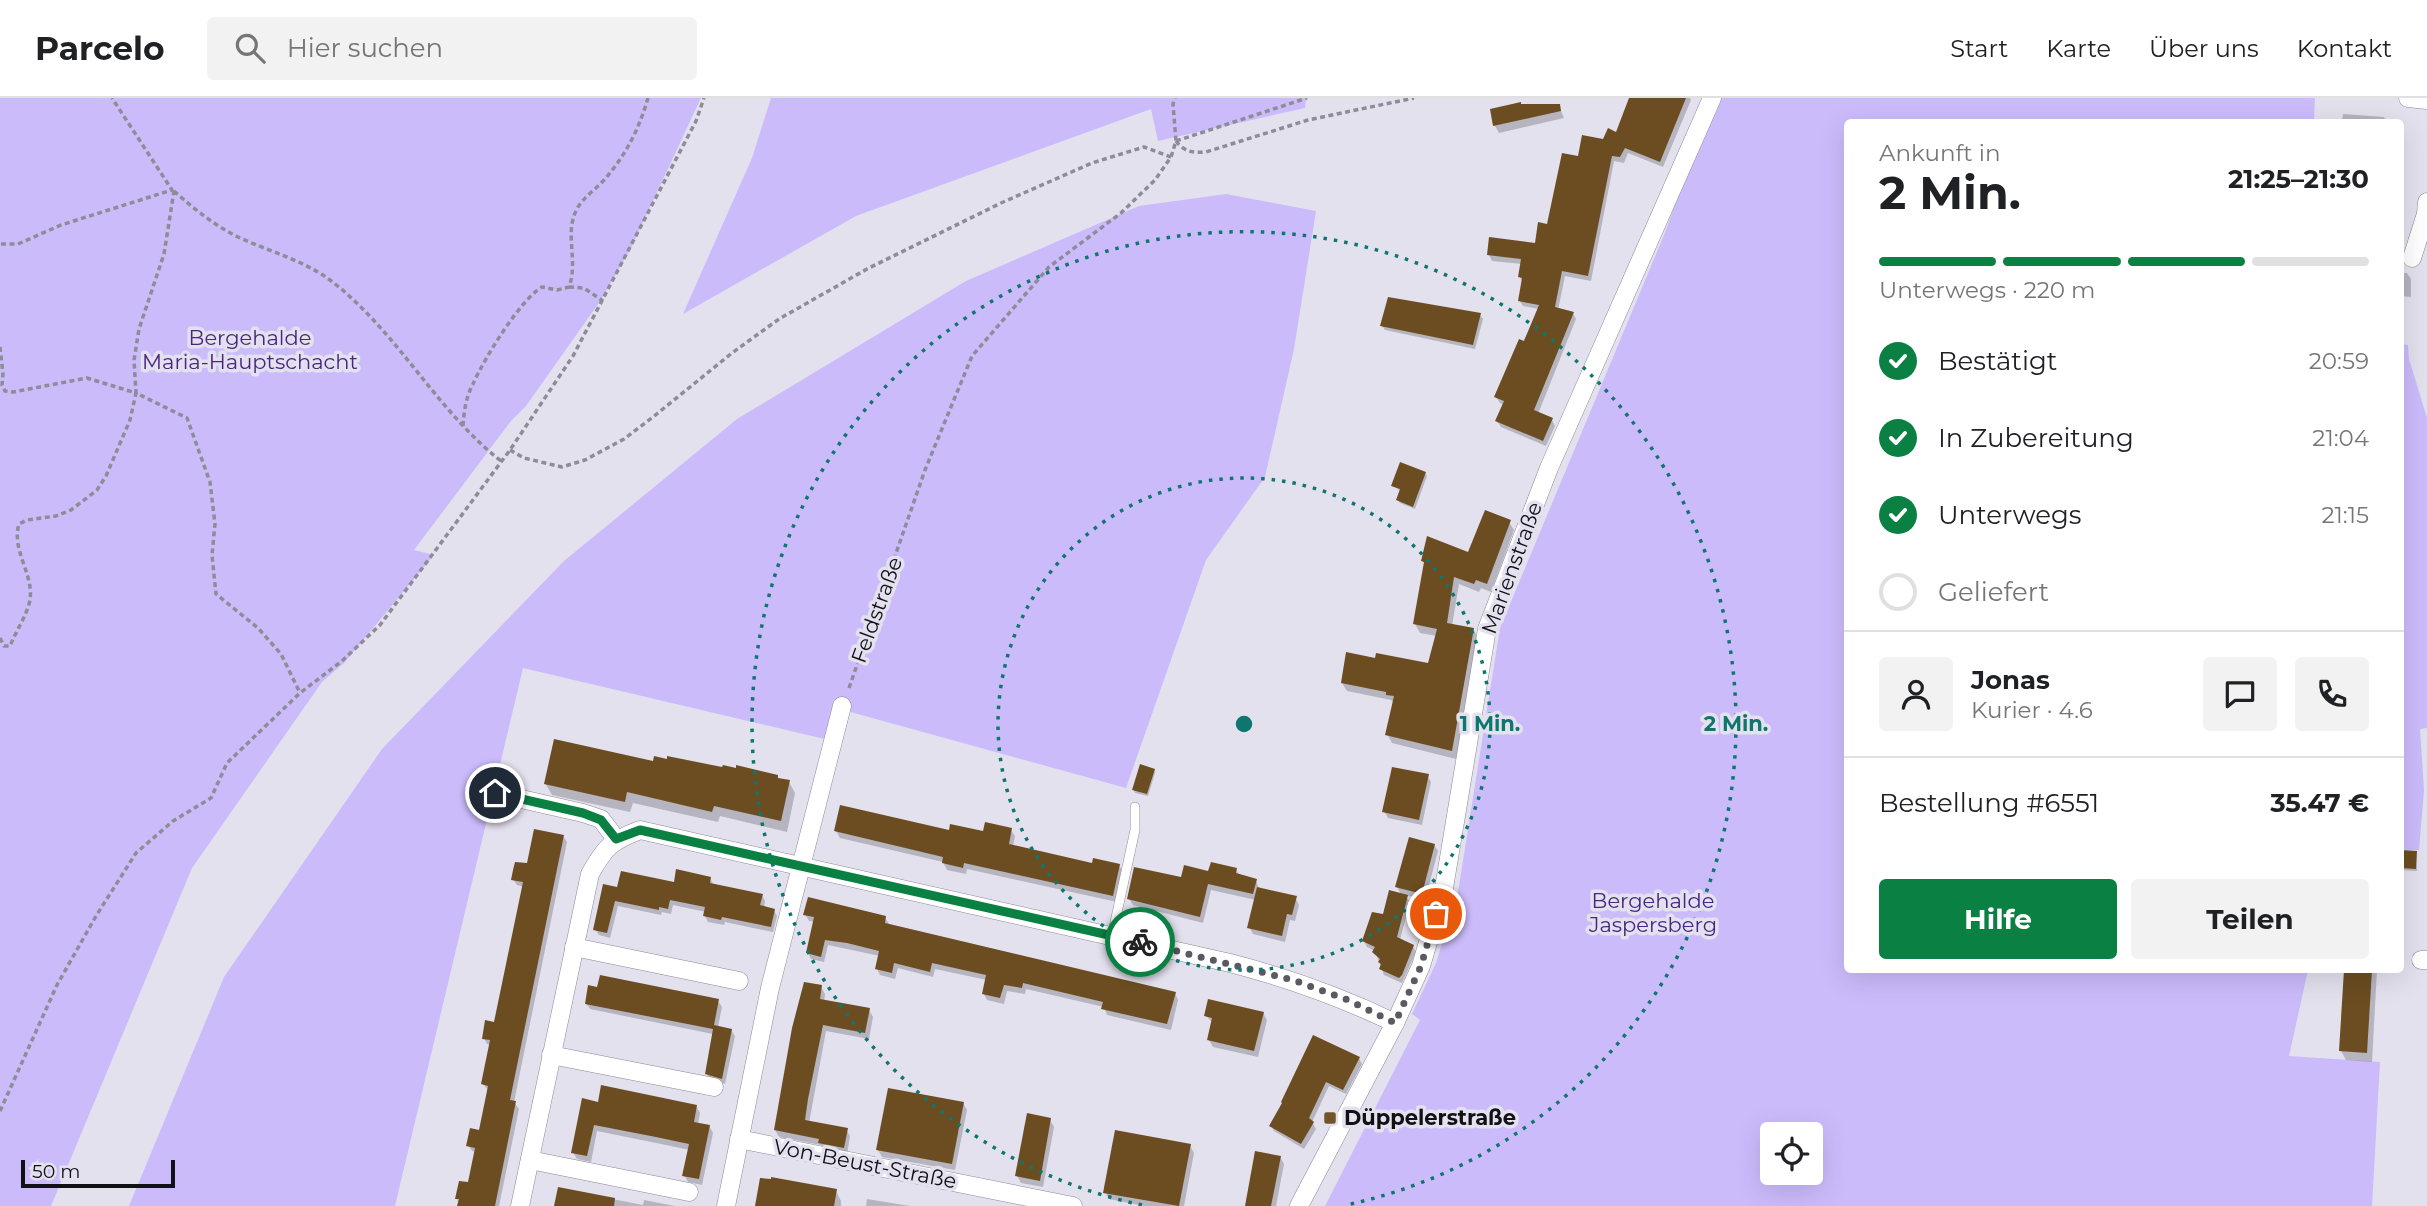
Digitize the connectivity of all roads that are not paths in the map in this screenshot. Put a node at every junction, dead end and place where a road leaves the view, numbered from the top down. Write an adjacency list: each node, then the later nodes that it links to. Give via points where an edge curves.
1 (1712, 98): 14 (street, Marienstraße, via 1549,468 1487,629 1444,888 1421,966)
2 (2408, 98): 3 (street)
3 (2427, 100)
4 (2427, 202): 5 (street)
5 (2412, 258)
6 (842, 706): 10 (street)
7 (495, 793): 9 (street, via 583,813 601,820)
8 (1135, 807): 11 (lane, via 1135,830)
9 (616, 839): 10 (street, via 640,830); 12 (street, via 590,874)
10 (800, 866): 11 (street); 17 (street)
11 (1112, 936): 14 (street, via 1293,980)
12 (574, 947): 13 (street); 15 (street)
13 (739, 981)
14 (1395, 1023): 23 (street, Marienstraße)
15 (551, 1055): 16 (street); 18 (street)
16 (713, 1087)
17 (739, 1139): 21 (street); 22 (street, Von-Beust-Straße)
18 (530, 1160): 19 (street); 20 (street)
19 (689, 1192)
20 (520, 1206)
21 (726, 1206)
22 (1073, 1206)
23 (1299, 1206)

